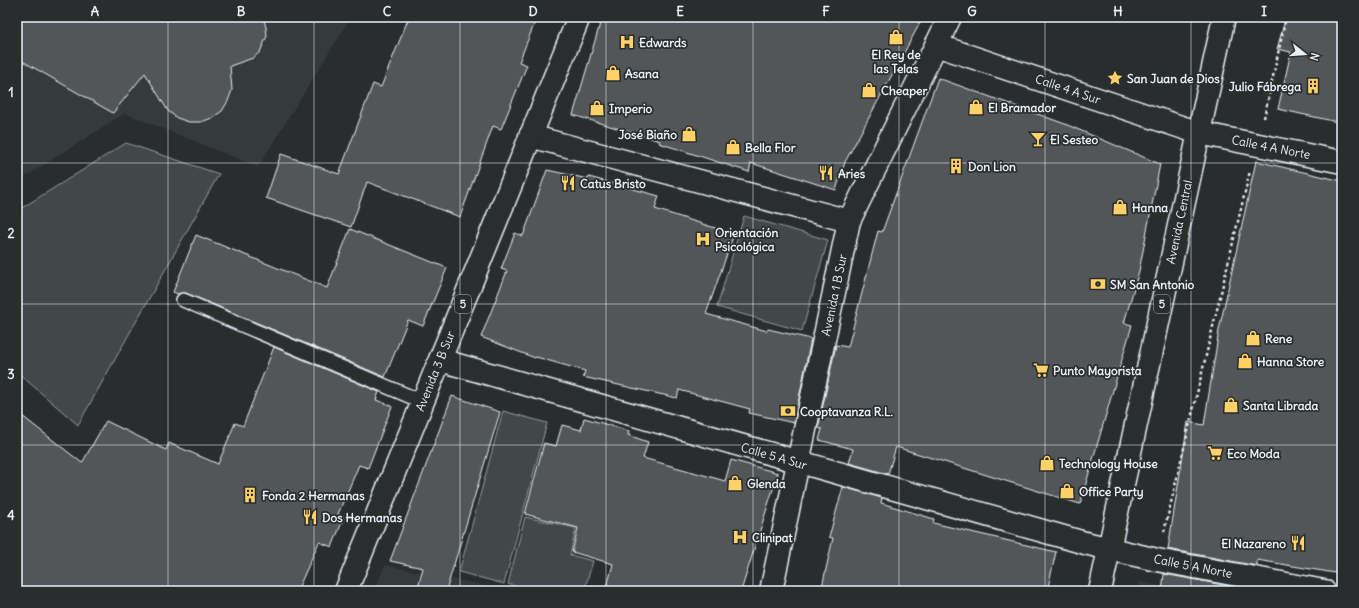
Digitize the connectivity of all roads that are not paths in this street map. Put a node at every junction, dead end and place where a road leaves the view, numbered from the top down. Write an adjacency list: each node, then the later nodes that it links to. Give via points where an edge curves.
1 (579, 17): 6 (street, Avenida 3 B Sur / 5)
2 (950, 17): 4 (street, Avenida 1 B Sur)
3 (1224, 17): 5 (street, Avenida Central / 5)
4 (936, 45): 5 (street, Calle 4 A Sur); 8 (street, Avenida 1 B Sur)
5 (1199, 133): 7 (street, Calle 4 A Norte); 13 (street, Avenida Central / 5)
6 (530, 136): 8 (street); 10 (street, Avenida 3 B Sur / 5)
7 (1342, 162)
8 (849, 221): 12 (street, Avenida 1 B Sur)
9 (183, 300): 11 (lane)
10 (440, 360): 11 (street, Avenida 3 B Sur / 5); 12 (street, Calle 5 A Sur)
11 (422, 402): 14 (street, Avenida 3 B Sur / 5)
12 (798, 462): 13 (street, Calle 5 A Sur); 15 (street, Avenida 1 B Sur)
13 (1110, 549): 16 (street, Avenida Central / 5); 17 (street, Calle 5 A Norte)
14 (346, 591)
15 (771, 591)
16 (1100, 591)
17 (1324, 591)

